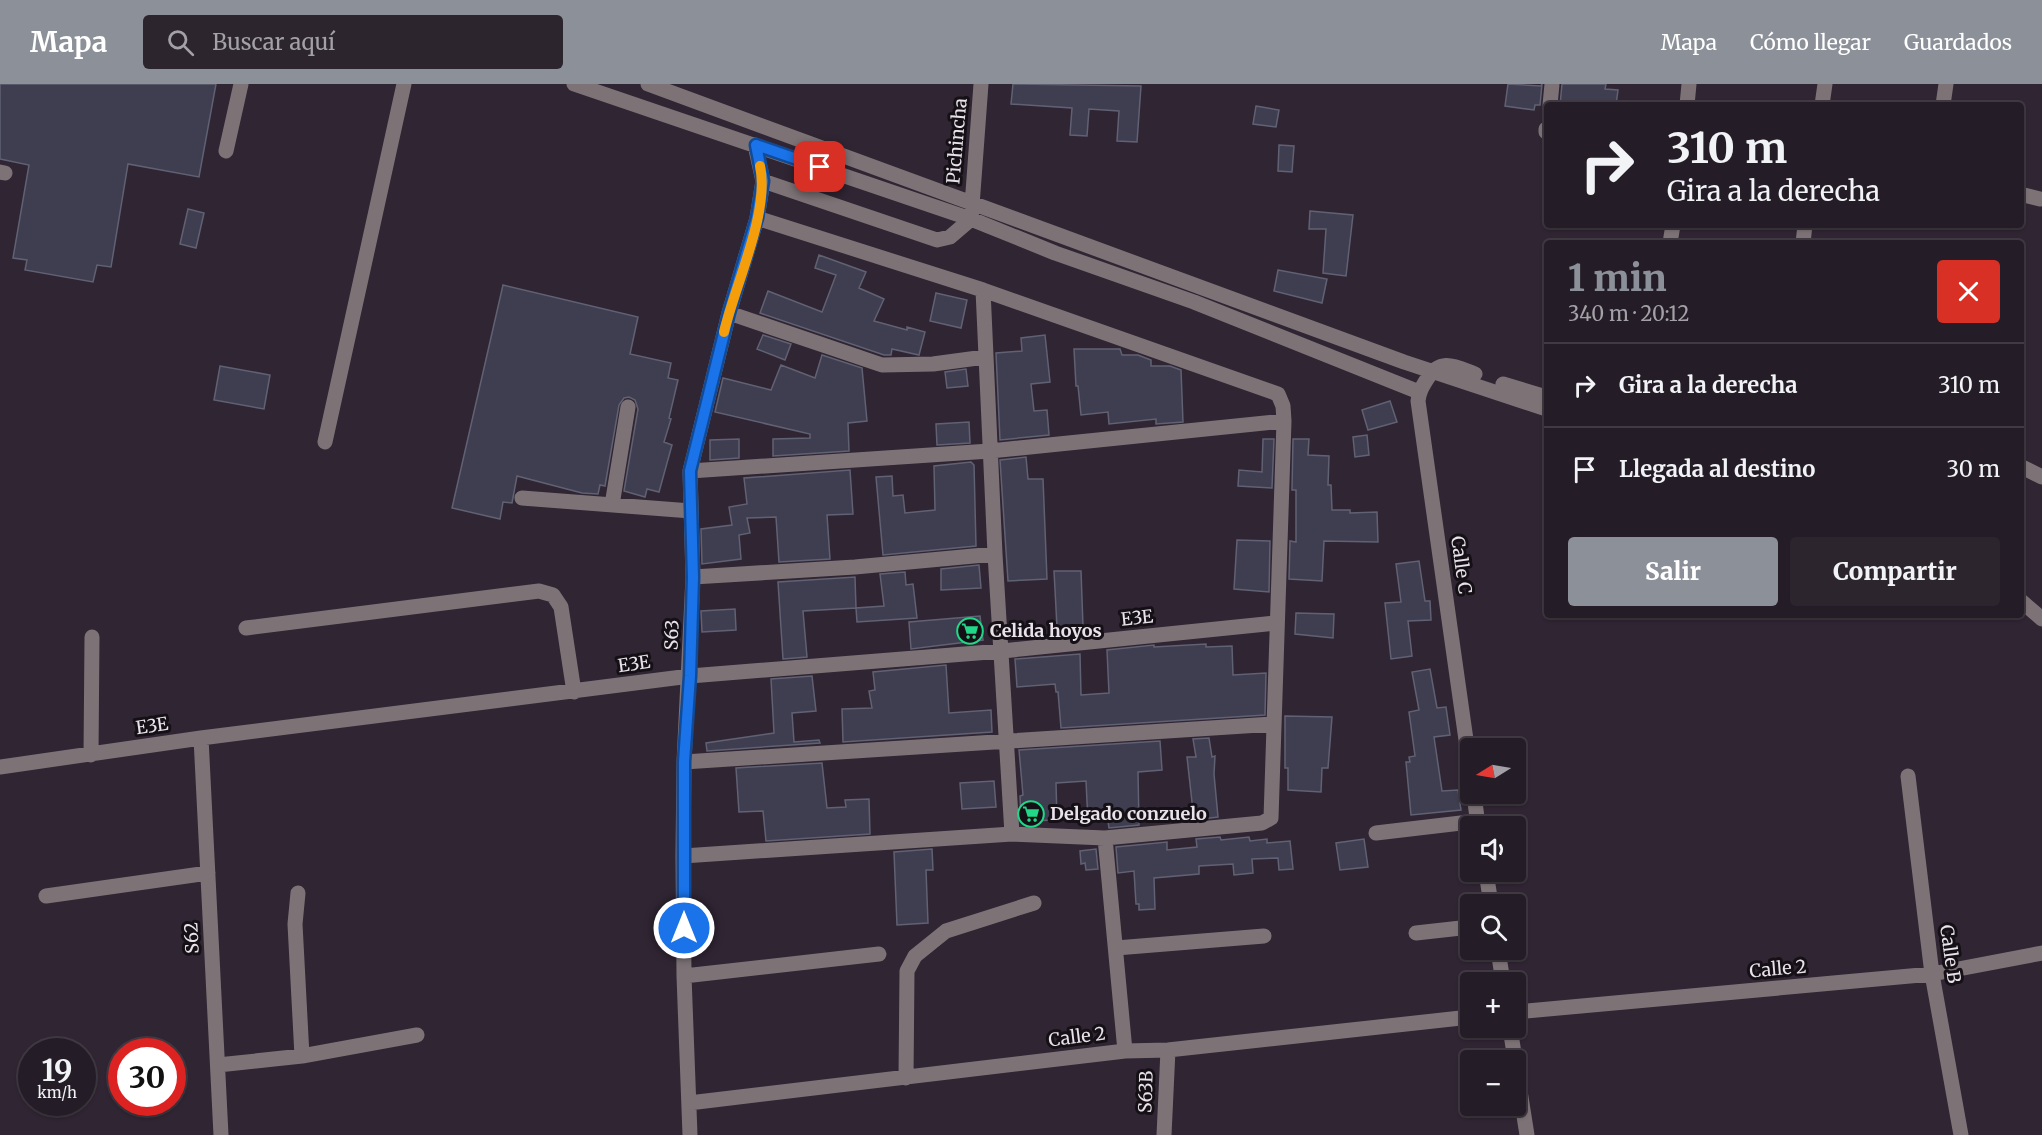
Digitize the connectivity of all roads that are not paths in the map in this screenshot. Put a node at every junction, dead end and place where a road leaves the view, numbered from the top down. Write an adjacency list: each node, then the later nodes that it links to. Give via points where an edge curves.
1 (240, 84): 15 (street)
2 (404, 84): 31 (street)
3 (574, 84): 14 (street)
4 (648, 84): 19 (street)
5 (981, 84): 19 (street, Pichincha)
6 (1552, 84): 10 (street)
7 (1689, 84): 11 (street)
8 (1825, 84): 12 (street)
9 (1946, 84): 13 (street)
10 (1550, 102)
11 (1687, 102)
12 (1822, 102)
13 (1943, 102)
14 (756, 145): 16 (street, S63); 21 (street)
15 (226, 151)
16 (763, 181): 20 (street, S63); 21 (street, via 937,240 950,237)
17 (2024, 195): 18 (street)
18 (2040, 200)
19 (971, 202): 21 (street, Pichincha); 25 (street)
20 (757, 218): 22 (street); 23 (street, S63)
21 (971, 219): 26 (street)
22 (983, 290): 24 (street); 30 (street, via 1278,393)
23 (729, 313): 24 (street, via 882,365); 34 (street, S63)
24 (985, 357): 32 (street)
25 (1432, 370): 26 (street); 27 (street, via 1449,365); 29 (street)
26 (1419, 392): 51 (street, Calle C)
27 (1544, 396)
28 (628, 407): 37 (street)
29 (1544, 408)
30 (1284, 421): 32 (street); 43 (street)
31 (325, 442)
32 (990, 451): 34 (street); 39 (street)
33 (2024, 468): 35 (street)
34 (690, 471): 38 (street, S63)
35 (2042, 477)
36 (522, 498): 37 (street)
37 (612, 505): 38 (street)
38 (691, 511): 40 (street, S63)
39 (995, 554): 40 (street); 46 (street)
40 (693, 577): 47 (street, S63)
41 (2024, 603): 42 (street)
42 (2042, 619)
43 (1276, 623): 46 (street, E3E); 49 (street)
44 (246, 628): 48 (street, via 539,591 553,595 561,607)
45 (92, 637): 53 (street)
46 (1002, 651): 47 (street, E3E); 52 (street)
47 (690, 676): 48 (street, E3E); 54 (street, S63)
48 (574, 692): 50 (street, E3E)
49 (1274, 724): 52 (street); 60 (street, via 1271,818 1267,821)
50 (201, 738): 53 (street, E3E); 62 (street, S62)
51 (1466, 738)
52 (1007, 740): 54 (street); 59 (street)
53 (91, 755): 55 (street, E3E)
54 (684, 762): 61 (street, S63)
55 (0, 767)
56 (1908, 776): 72 (street, Calle B)
57 (1460, 825): 58 (street)
58 (1376, 832)
59 (1012, 834): 60 (street); 61 (street)
60 (1105, 838): 69 (street)
61 (683, 856): 73 (street, S63)
62 (208, 873): 64 (street); 81 (street, S62)
63 (298, 893): 80 (street, via 295,924)
64 (46, 896)
65 (1034, 903): 82 (street, via 946,931 915,956 907,971)
66 (1460, 928): 67 (street)
67 (1416, 933)
68 (1264, 936): 69 (street)
69 (1116, 948): 79 (street)
70 (2042, 953): 72 (street, Calle 2)
71 (879, 954): 73 (street)
72 (1932, 974): 74 (street, Calle 2); 88 (street, Calle B)
73 (684, 976): 83 (street, S63)
74 (1526, 1011)
75 (1460, 1018): 78 (street, Calle 2)
76 (417, 1035): 80 (street)
77 (1512, 1038): 87 (street)
78 (1168, 1050): 79 (street, Calle 2); 86 (street, S63B)
79 (1125, 1051): 82 (street, Calle 2)
80 (302, 1056): 81 (street)
81 (218, 1065): 84 (street, S62)
82 (906, 1078): 83 (street, Calle 2)
83 (689, 1103): 85 (street, S63)
84 (221, 1135)
85 (690, 1135)
86 (1164, 1135)
87 (1527, 1135)
88 (1960, 1135)

